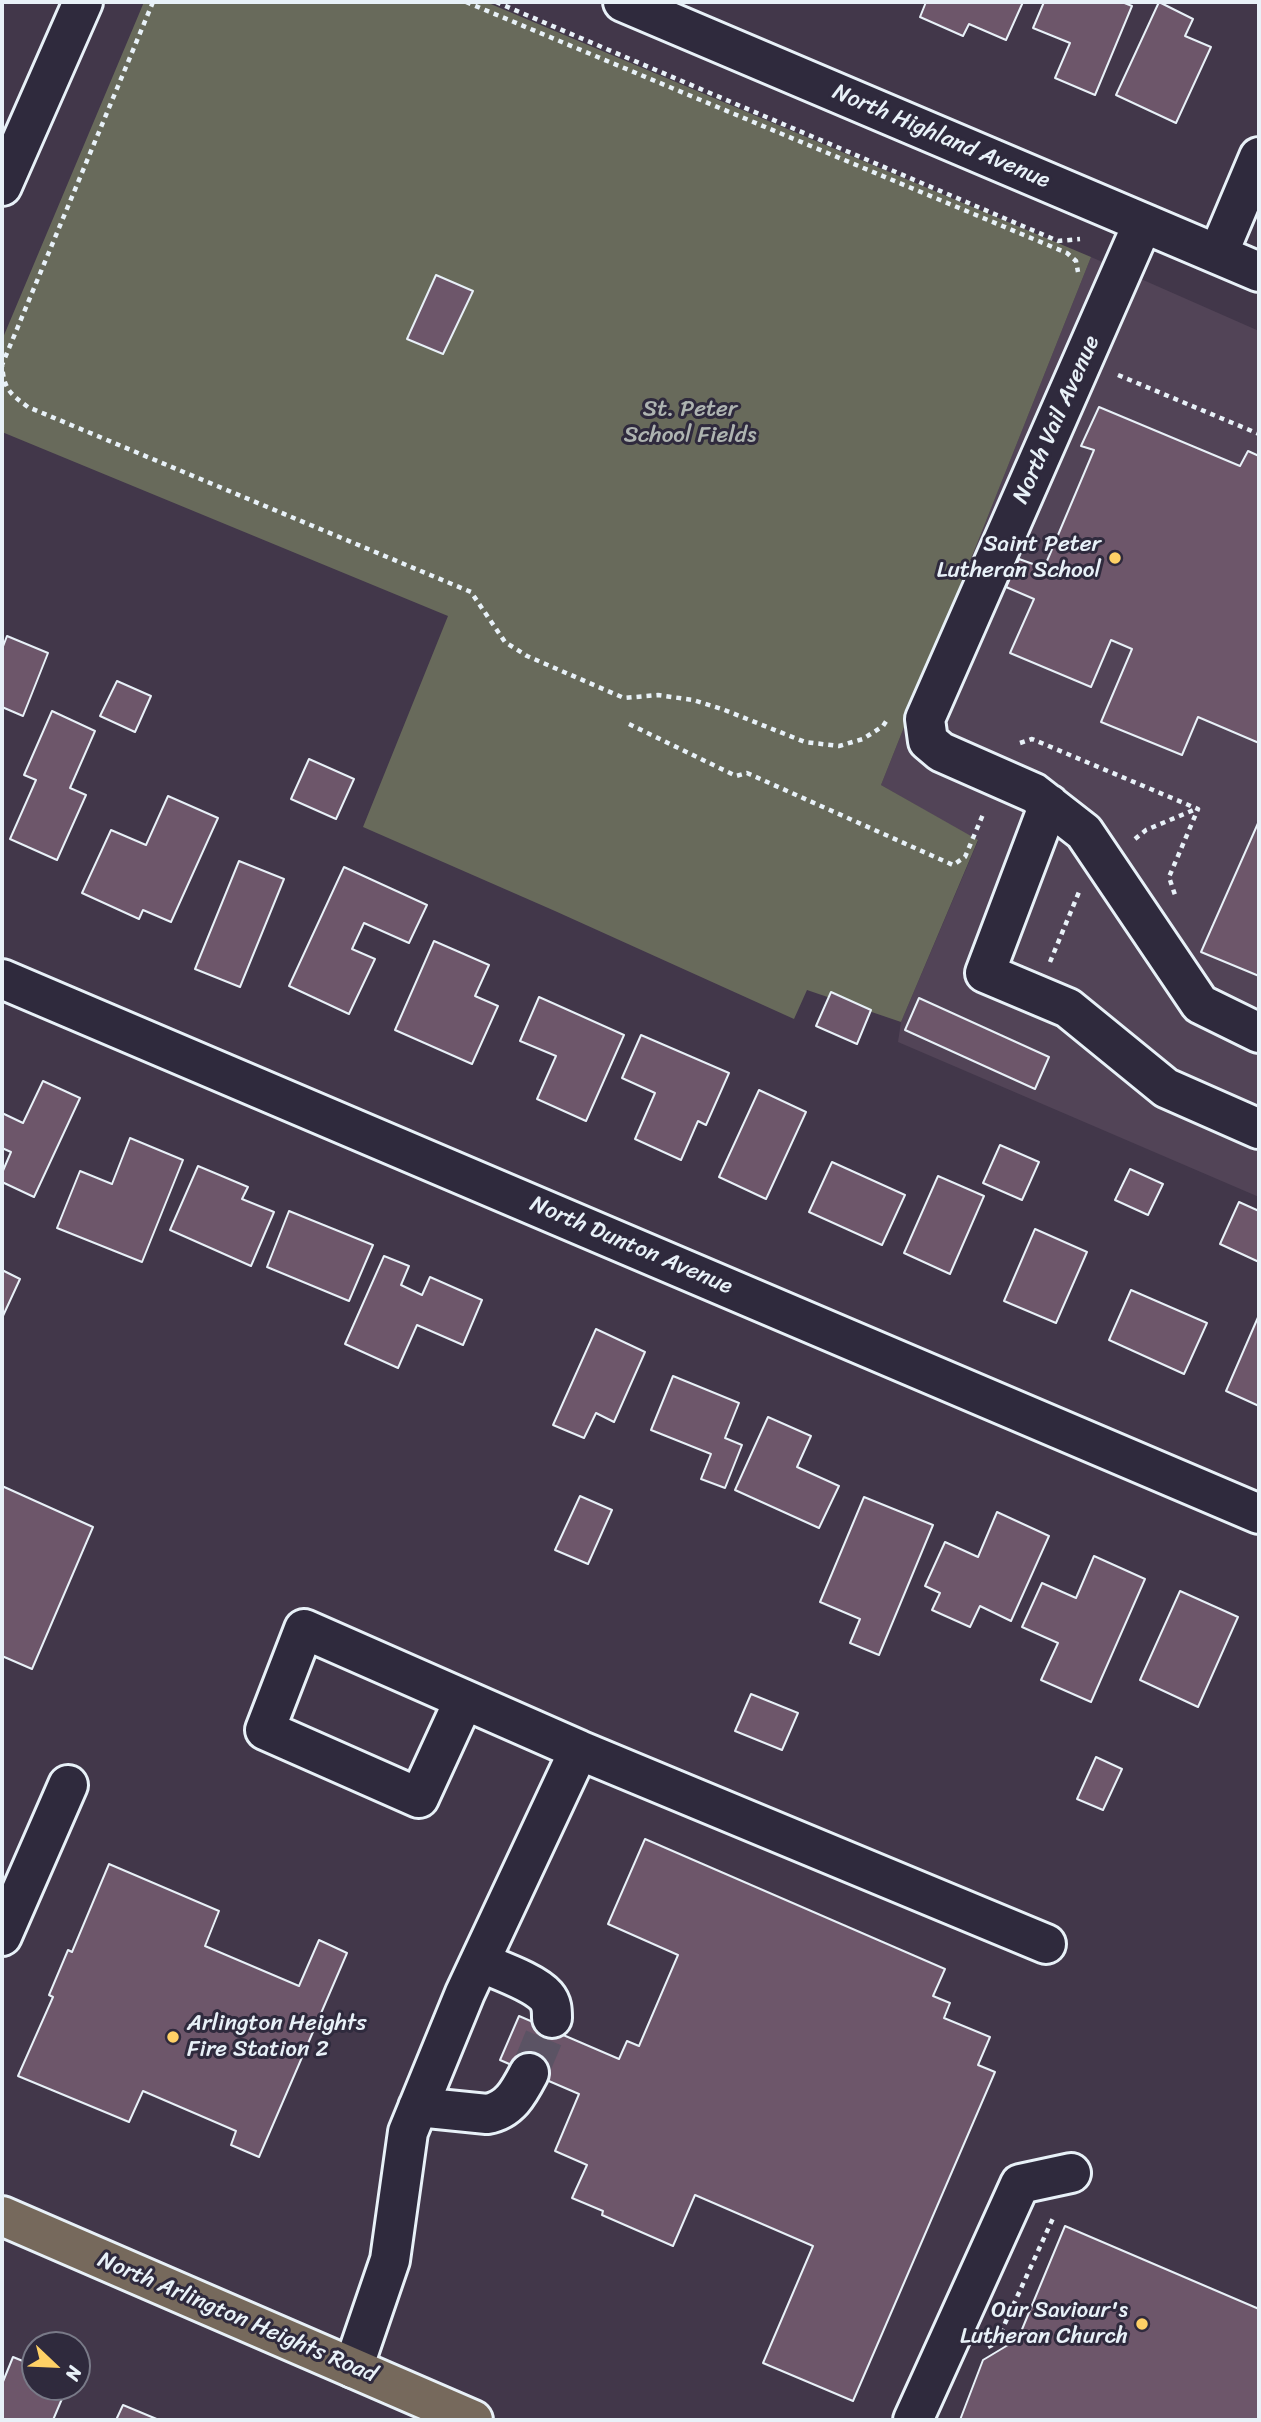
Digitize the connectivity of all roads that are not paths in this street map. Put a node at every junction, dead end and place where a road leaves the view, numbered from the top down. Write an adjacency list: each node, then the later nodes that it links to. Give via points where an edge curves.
1 (83, 2): 4 (street)
2 (623, 2): 5 (street, North Highland Avenue)
3 (1259, 157): 6 (street)
4 (2, 186)
5 (1137, 238): 6 (street, North Highland Avenue); 8 (street, North Vail Avenue, via 925,719 928,741 941,752)
6 (1217, 254): 7 (street, North Highland Avenue)
7 (1259, 272)
8 (1049, 804): 10 (street, North Vail Avenue, via 1084,832 1200,1004); 11 (street, via 985,973 1068,1008 1166,1088)
9 (2, 979): 12 (street, North Dunton Avenue)
10 (1259, 1033)
11 (1259, 1129)
12 (1259, 1514)
13 (464, 1700): 13 (street, via 304,1629 265,1730 419,1798); 14 (street)
14 (579, 1750): 17 (street); 18 (street)
15 (68, 1785): 16 (street)
16 (2, 1936)
17 (1046, 1944)
18 (480, 1962): 19 (street, via 546,1996); 21 (street)
19 (552, 2018)
20 (529, 2073): 21 (street, via 510,2104 498,2112)
21 (418, 2107): 24 (street, via 408,2132 390,2260)
22 (1071, 2173): 26 (street, via 1020,2184)
23 (2, 2216): 24 (main road, North Arlington Heights Road)
24 (353, 2368): 25 (main road, North Arlington Heights Road)
25 (473, 2420)
26 (913, 2420)

